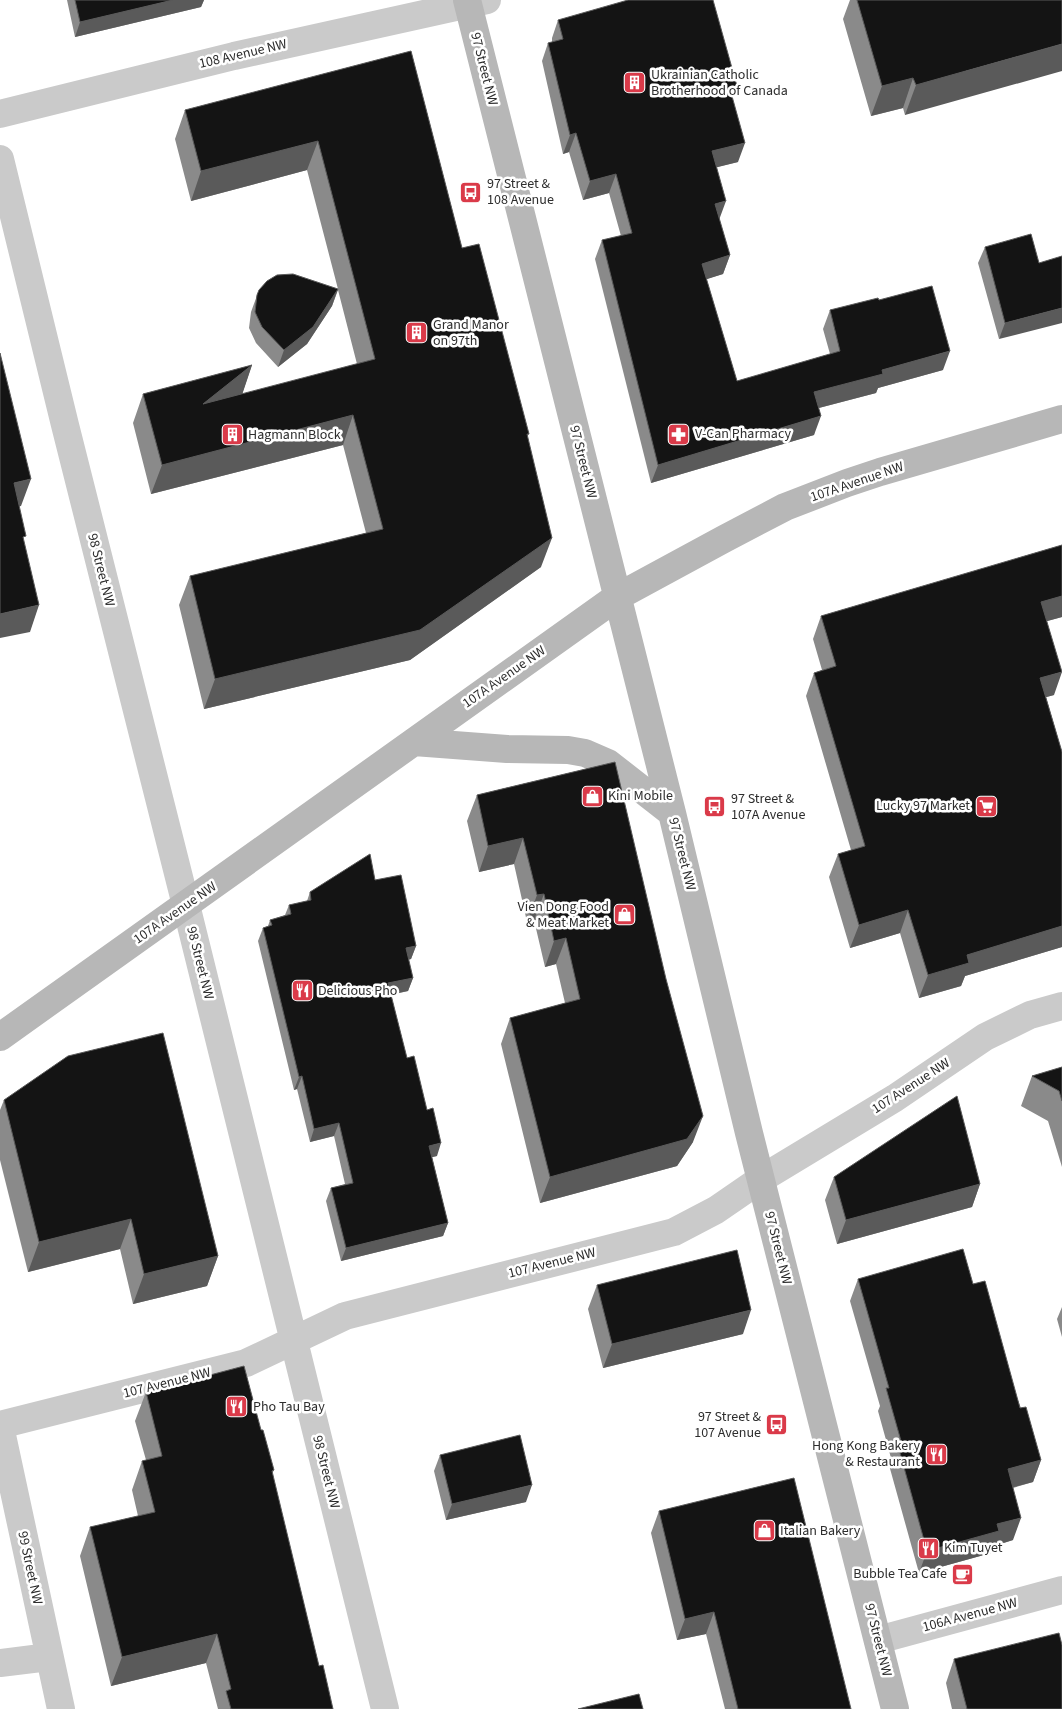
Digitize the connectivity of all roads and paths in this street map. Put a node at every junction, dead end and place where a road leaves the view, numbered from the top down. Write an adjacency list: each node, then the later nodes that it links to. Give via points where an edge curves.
1 (474, 2): 2 (street, 108 Avenue NW, via 225,58); 5 (main road, 97 Street NW)
2 (0, 114)
3 (0, 159): 8 (street, 98 Street NW)
4 (1062, 420): 5 (main road, 107A Avenue NW, via 880,472 785,507)
5 (617, 597): 6 (main road, 107A Avenue NW); 7 (main road, 97 Street NW)
6 (414, 742): 7 (main road, via 585,753 608,764); 8 (main road, 107A Avenue NW)
7 (672, 813): 11 (main road, 97 Street NW)
8 (186, 905): 10 (main road, 107A Avenue NW); 12 (street, 98 Street NW)
9 (1062, 1006): 11 (street, 107 Avenue NW, via 1030,1015 985,1037 895,1098)
10 (0, 1037)
11 (761, 1179): 12 (street, 107 Avenue NW, via 716,1210 674,1232 345,1316); 15 (main road, 97 Street NW)
12 (294, 1341): 13 (street, 107 Avenue NW, via 246,1364); 19 (street, 98 Street NW)
13 (0, 1426): 16 (street, 99 Street NW)
14 (1062, 1590): 15 (street, 106A Avenue NW)
15 (878, 1640): 20 (main road, 97 Street NW)
16 (49, 1657): 17 (street); 18 (street, 99 Street NW)
17 (0, 1663)
18 (61, 1709)
19 (385, 1709)
20 (895, 1709)

